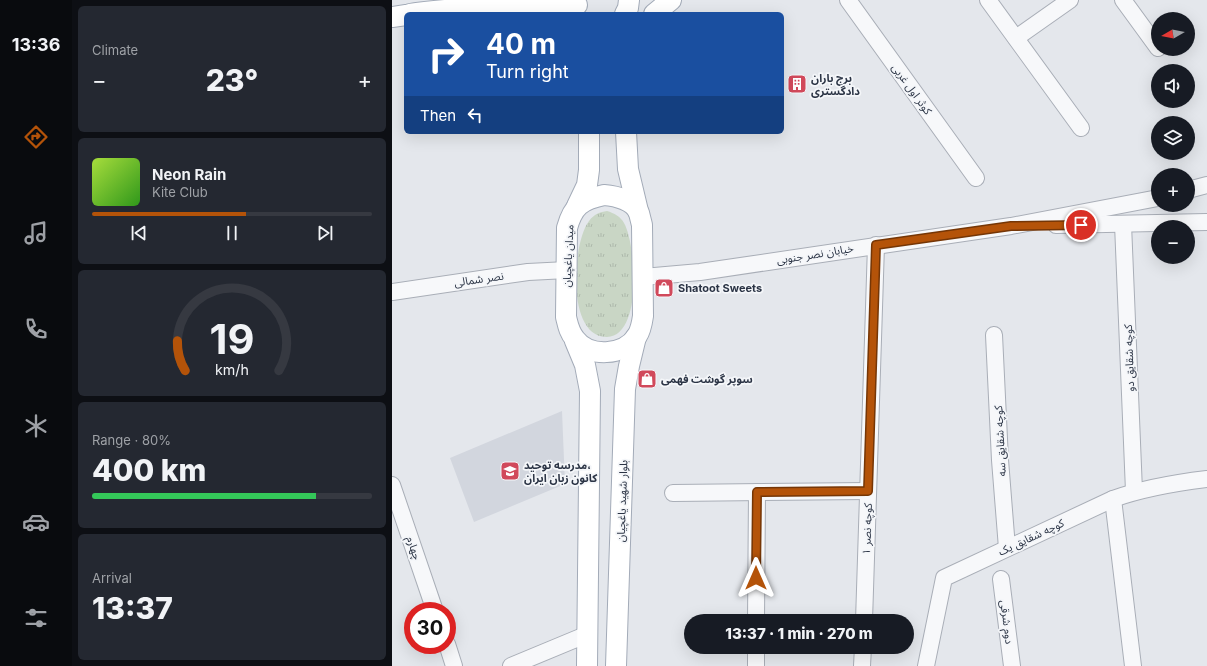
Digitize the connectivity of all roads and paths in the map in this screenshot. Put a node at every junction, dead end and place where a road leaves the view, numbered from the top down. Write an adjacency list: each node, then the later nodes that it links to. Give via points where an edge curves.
1 (522, 0): 8 (main road)
2 (629, 0): 12 (main road)
3 (671, 0): 13 (main road)
4 (848, 0): 21 (street, کوثر اول غربی)
5 (988, 0): 16 (street)
6 (1070, 0): 16 (street)
7 (1123, 0): 17 (street)
8 (500, 6): 9 (main road); 10 (main road); 11 (main road)
9 (579, 6)
10 (421, 8)
11 (514, 12)
12 (626, 12)
13 (656, 12)
14 (404, 15): 15 (main road)
15 (392, 17)
16 (1016, 38): 18 (street)
17 (1151, 38)
18 (1081, 128)
19 (589, 134): 25 (main road, میدان یاغچیان, via 587,185)
20 (626, 134): 26 (main road, via 628,169)
21 (976, 178)
22 (1207, 185): 23 (street)
23 (1195, 188)
24 (1151, 199): 29 (street, خیابان نصر جنوبی)
25 (577, 206): 26 (main road, via 591,198 617,196 629,202); 31 (main road, میدان یاغچیان, via 567,228)
26 (638, 211): 32 (main road, via 642,225)
27 (1207, 222): 28 (street, خیابان نصر جنوبی)
28 (1123, 224): 29 (street, خیابان نصر جنوبی); 40 (street, کوچه شقایق دو)
29 (1011, 226): 30 (street, خیابان نصر جنوبی)
30 (876, 245): 32 (street, خیابان نصر جنوبی, via 700,272); 39 (street, کوچه نصر ۱)
31 (566, 270): 33 (street, نصر شمالی, via 528,272); 36 (main road, میدان یاغچیان, via 566,317 568,330)
32 (643, 277): 35 (main road, via 643,316)
33 (392, 292)
34 (994, 335): 44 (street, کوچه شقایق سه)
35 (636, 337): 36 (main road, via 626,346 614,351 600,352 587,348); 56 (main road, بلوار شهید یاغچیان, via 625,389)
36 (575, 340): 49 (main road, via 585,366 590,391)
37 (1207, 479): 40 (street, کوچه شقایق یک)
38 (392, 485): 46 (street, چهارم)
39 (868, 491): 41 (street); 48 (street, کوچه نصر ۱)
40 (1134, 491): 43 (street, کوچه شقایق یک)
41 (757, 492): 42 (street); 47 (street)
42 (672, 493)
43 (1113, 499): 44 (street, کوچه شقایق یک); 61 (street)
44 (1007, 548): 59 (street, کوچه شقایق یک, via 944,578)
45 (1001, 579): 60 (street, دوم شرقی)
46 (433, 602)
47 (756, 614)
48 (864, 614)
49 (588, 634): 54 (street); 55 (main road)
50 (450, 654): 53 (street)
51 (756, 654): 57 (street)
52 (863, 654): 58 (street)
53 (454, 666)
54 (511, 666)
55 (587, 666)
56 (616, 666)
57 (756, 666)
58 (862, 666)
59 (926, 666)
60 (1012, 666)
61 (1133, 666)

